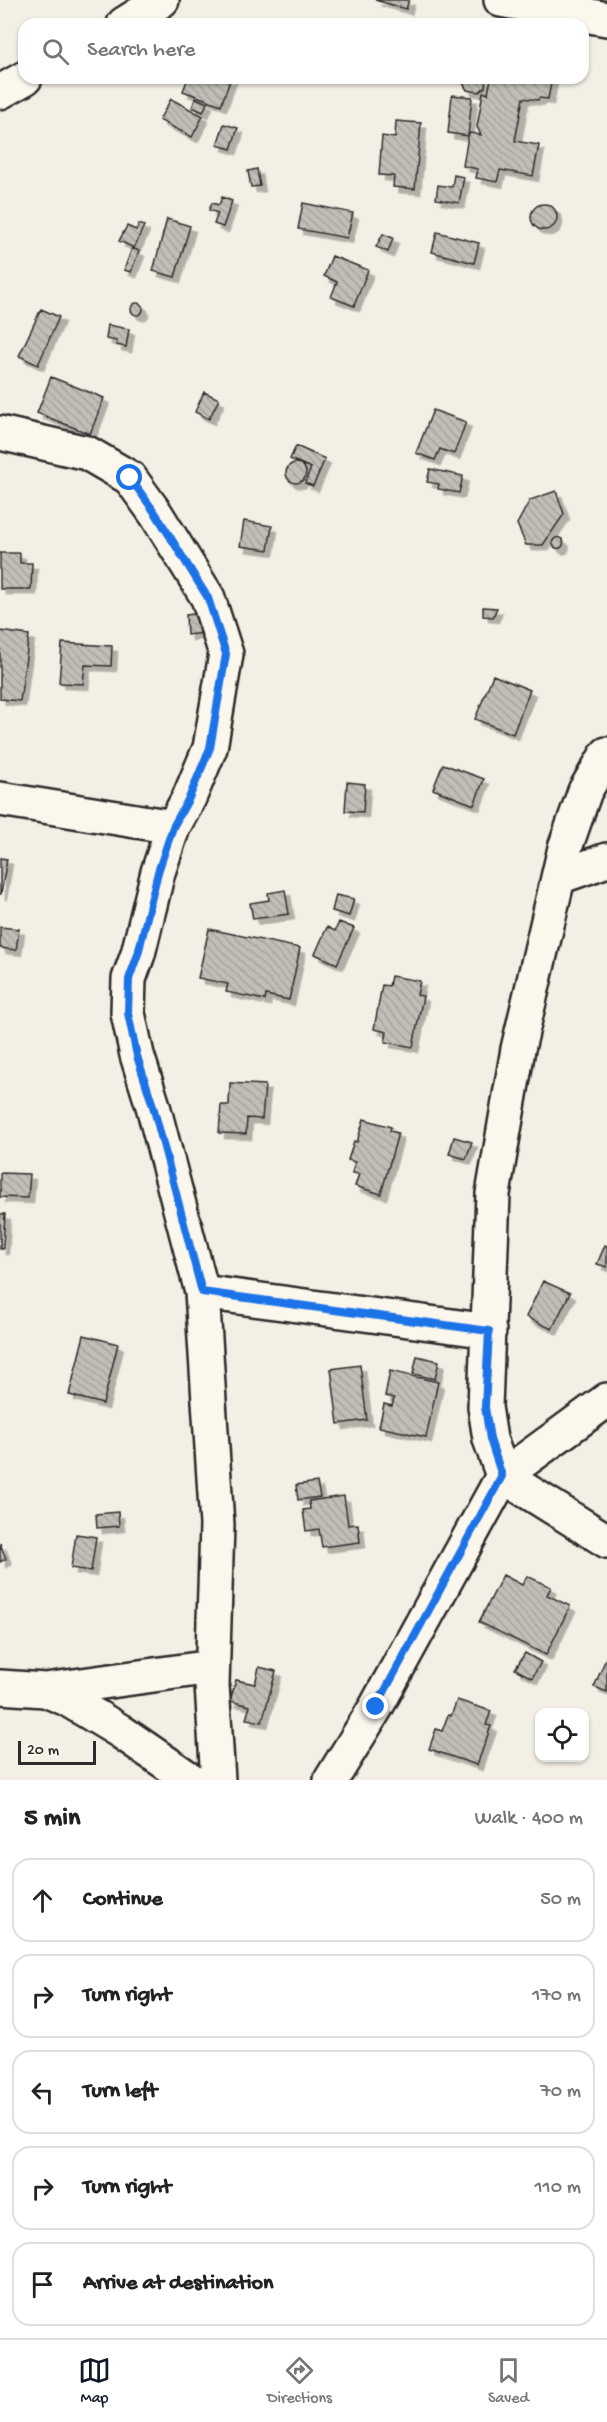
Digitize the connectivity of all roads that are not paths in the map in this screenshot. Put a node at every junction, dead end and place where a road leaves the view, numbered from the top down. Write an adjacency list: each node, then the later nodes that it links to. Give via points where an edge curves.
1 (162, 0): 3 (street)
2 (501, 0): 4 (street)
3 (134, 18)
4 (607, 19)
5 (18, 82): 6 (street)
6 (0, 92)
7 (0, 433): 10 (street, via 87,453 130,478 208,598 226,654 210,748)
8 (607, 754): 12 (street, via 585,790)
9 (0, 799): 10 (street)
10 (173, 827): 13 (street, via 129,979 128,1013)
11 (607, 860): 12 (street)
12 (559, 877): 14 (street, via 518,1049 493,1194)
13 (202, 1292): 14 (street); 18 (street, via 217,1525)
14 (489, 1331): 16 (street, via 485,1407)
15 (607, 1400): 16 (street)
16 (502, 1476): 17 (street); 23 (street, via 376,1707)
17 (607, 1541)
18 (212, 1667): 20 (street); 22 (street)
19 (0, 1687): 20 (street)
20 (45, 1690): 21 (street, via 120,1731)
21 (191, 1780)
22 (218, 1780)
23 (331, 1780)

